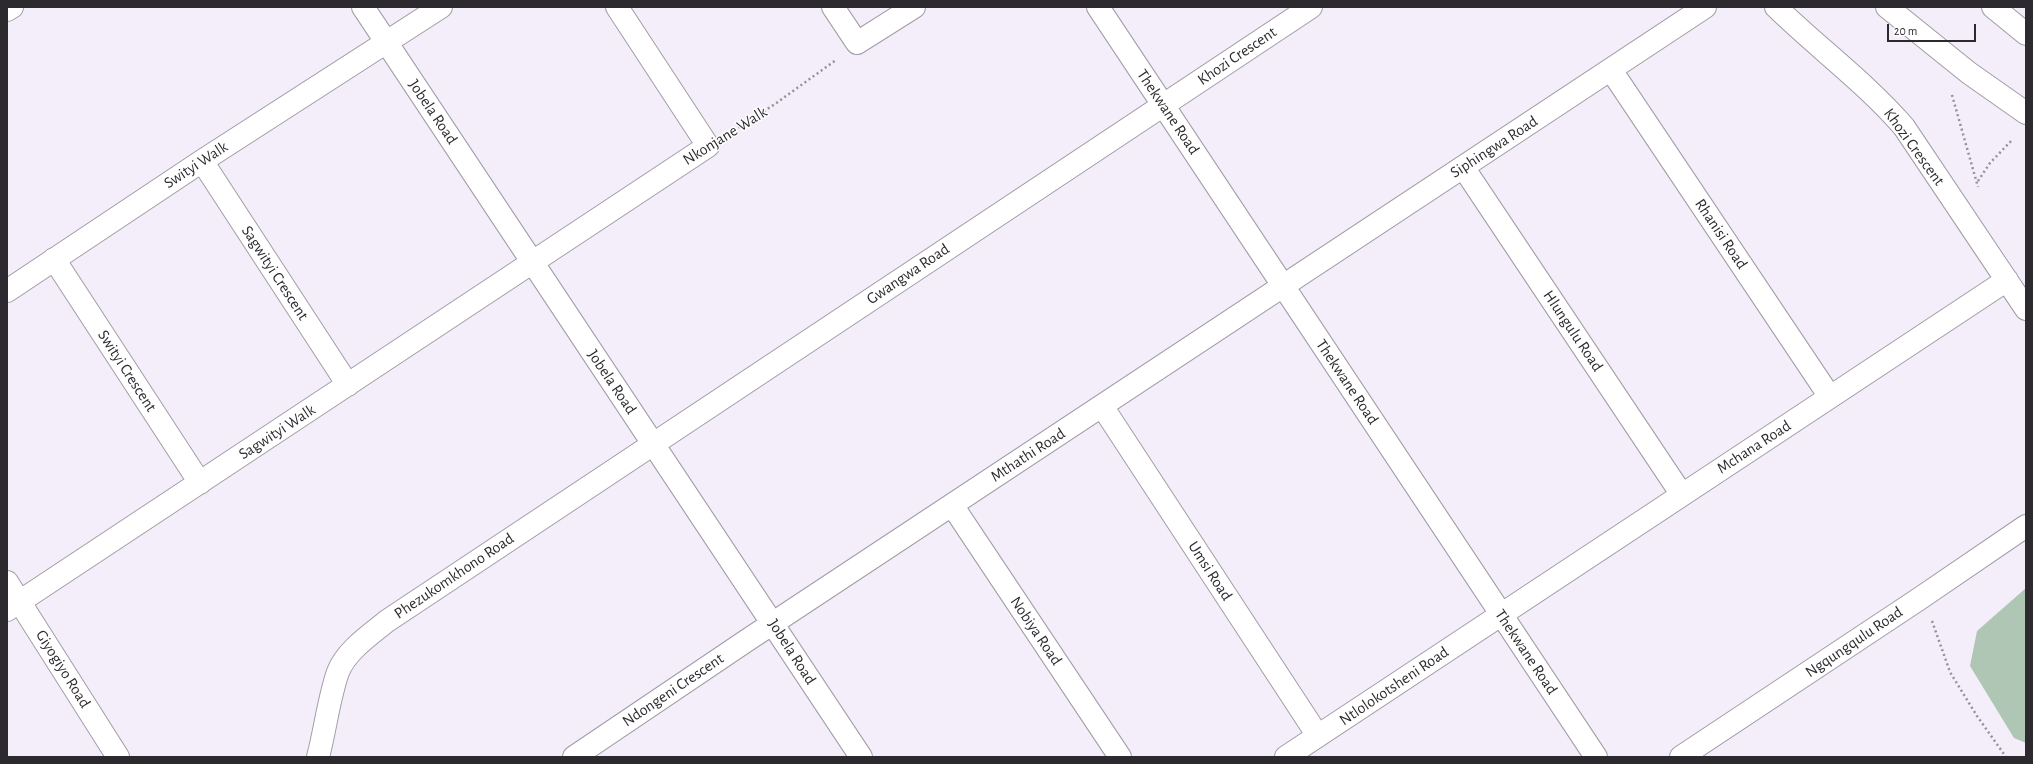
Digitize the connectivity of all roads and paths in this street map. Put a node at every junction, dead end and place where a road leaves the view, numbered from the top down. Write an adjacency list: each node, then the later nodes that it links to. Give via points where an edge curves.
1 (12, 7): 13 (street)
2 (363, 7): 15 (street, Jobela Road)
3 (441, 7): 15 (street, Swityi Walk)
4 (618, 7): 22 (street)
5 (833, 7): 16 (street)
6 (914, 7): 16 (street)
7 (1098, 7): 19 (street, Thekwane Road)
8 (1311, 7): 19 (street, Khozi Crescent)
9 (1705, 7): 17 (street, Siphingwa Road)
10 (1776, 7): 26 (street, Khozi Crescent, via 1890,111 1904,127)
11 (1887, 7): 20 (street, via 1969,73)
12 (1993, 7): 14 (street)
13 (7, 10)
14 (2026, 34)
15 (387, 43): 23 (street, Swityi Walk); 28 (street, Jobela Road)
16 (857, 43): 22 (path, Nkonjane Walk, via 781,100)
17 (1611, 70): 24 (street, Siphingwa Road); 34 (street, Rhanisi Road)
18 (1952, 95): 25 (path)
19 (1163, 105): 30 (street, Thekwane Road); 36 (street, Gwangwa Road)
20 (2026, 113)
21 (2013, 140): 25 (path, via 1990,163)
22 (708, 146): 28 (street, Nkonjane Walk)
23 (202, 161): 27 (street, Swityi Walk); 33 (street, Sagwityi Crescent)
24 (1463, 168): 30 (street, Siphingwa Road); 38 (street, Hlungulu Road)
25 (1978, 182): 26 (path, via 1978,202)
26 (1970, 226): 29 (street, Khozi Crescent)
27 (54, 259): 31 (street, Swityi Walk); 37 (street, Swityi Crescent)
28 (533, 262): 33 (street, Sagwityi Walk); 36 (street, Jobela Road)
29 (2007, 280): 32 (street, Khozi Crescent); 34 (street, Mchana Road)
30 (1283, 286): 35 (street, Mthathi Road); 44 (street, Thekwane Road)
31 (7, 292)
32 (2026, 309)
33 (348, 385): 37 (street, Sagwityi Walk)
34 (1830, 397): 38 (street, Mchana Road)
35 (1102, 406): 39 (street, Mthathi Road); 46 (street, Umsi Road)
36 (653, 443): 45 (street, Jobela Road); 48 (street, Phezukomkhono Road, via 365,638 339,671)
37 (200, 483): 43 (street, Sagwityi Walk)
38 (1682, 495): 44 (street, Mchana Road)
39 (952, 505): 45 (street, Mthathi Road); 51 (street, Nobiya Road)
40 (2026, 526): 42 (street, Ngqungqulu Road)
41 (7, 582): 43 (street, Giyogiyo Road)
42 (1919, 599): 54 (street, Ngqungqulu Road); 55 (path, via 1933,623 1950,672 1976,716)
43 (14, 606): 47 (street, Giyogiyo Road)
44 (1501, 614): 46 (street, Ntlolokotsheni Road); 53 (street, Thekwane Road)
45 (773, 623): 49 (street, Ndongeni Crescent); 50 (street, Jobela Road)
46 (1318, 736): 52 (street, Ntlolokotsheni Road)
47 (118, 757)
48 (318, 757)
49 (574, 757)
50 (861, 757)
51 (1120, 757)
52 (1286, 757)
53 (1596, 757)
54 (1681, 757)
55 (2006, 757)

